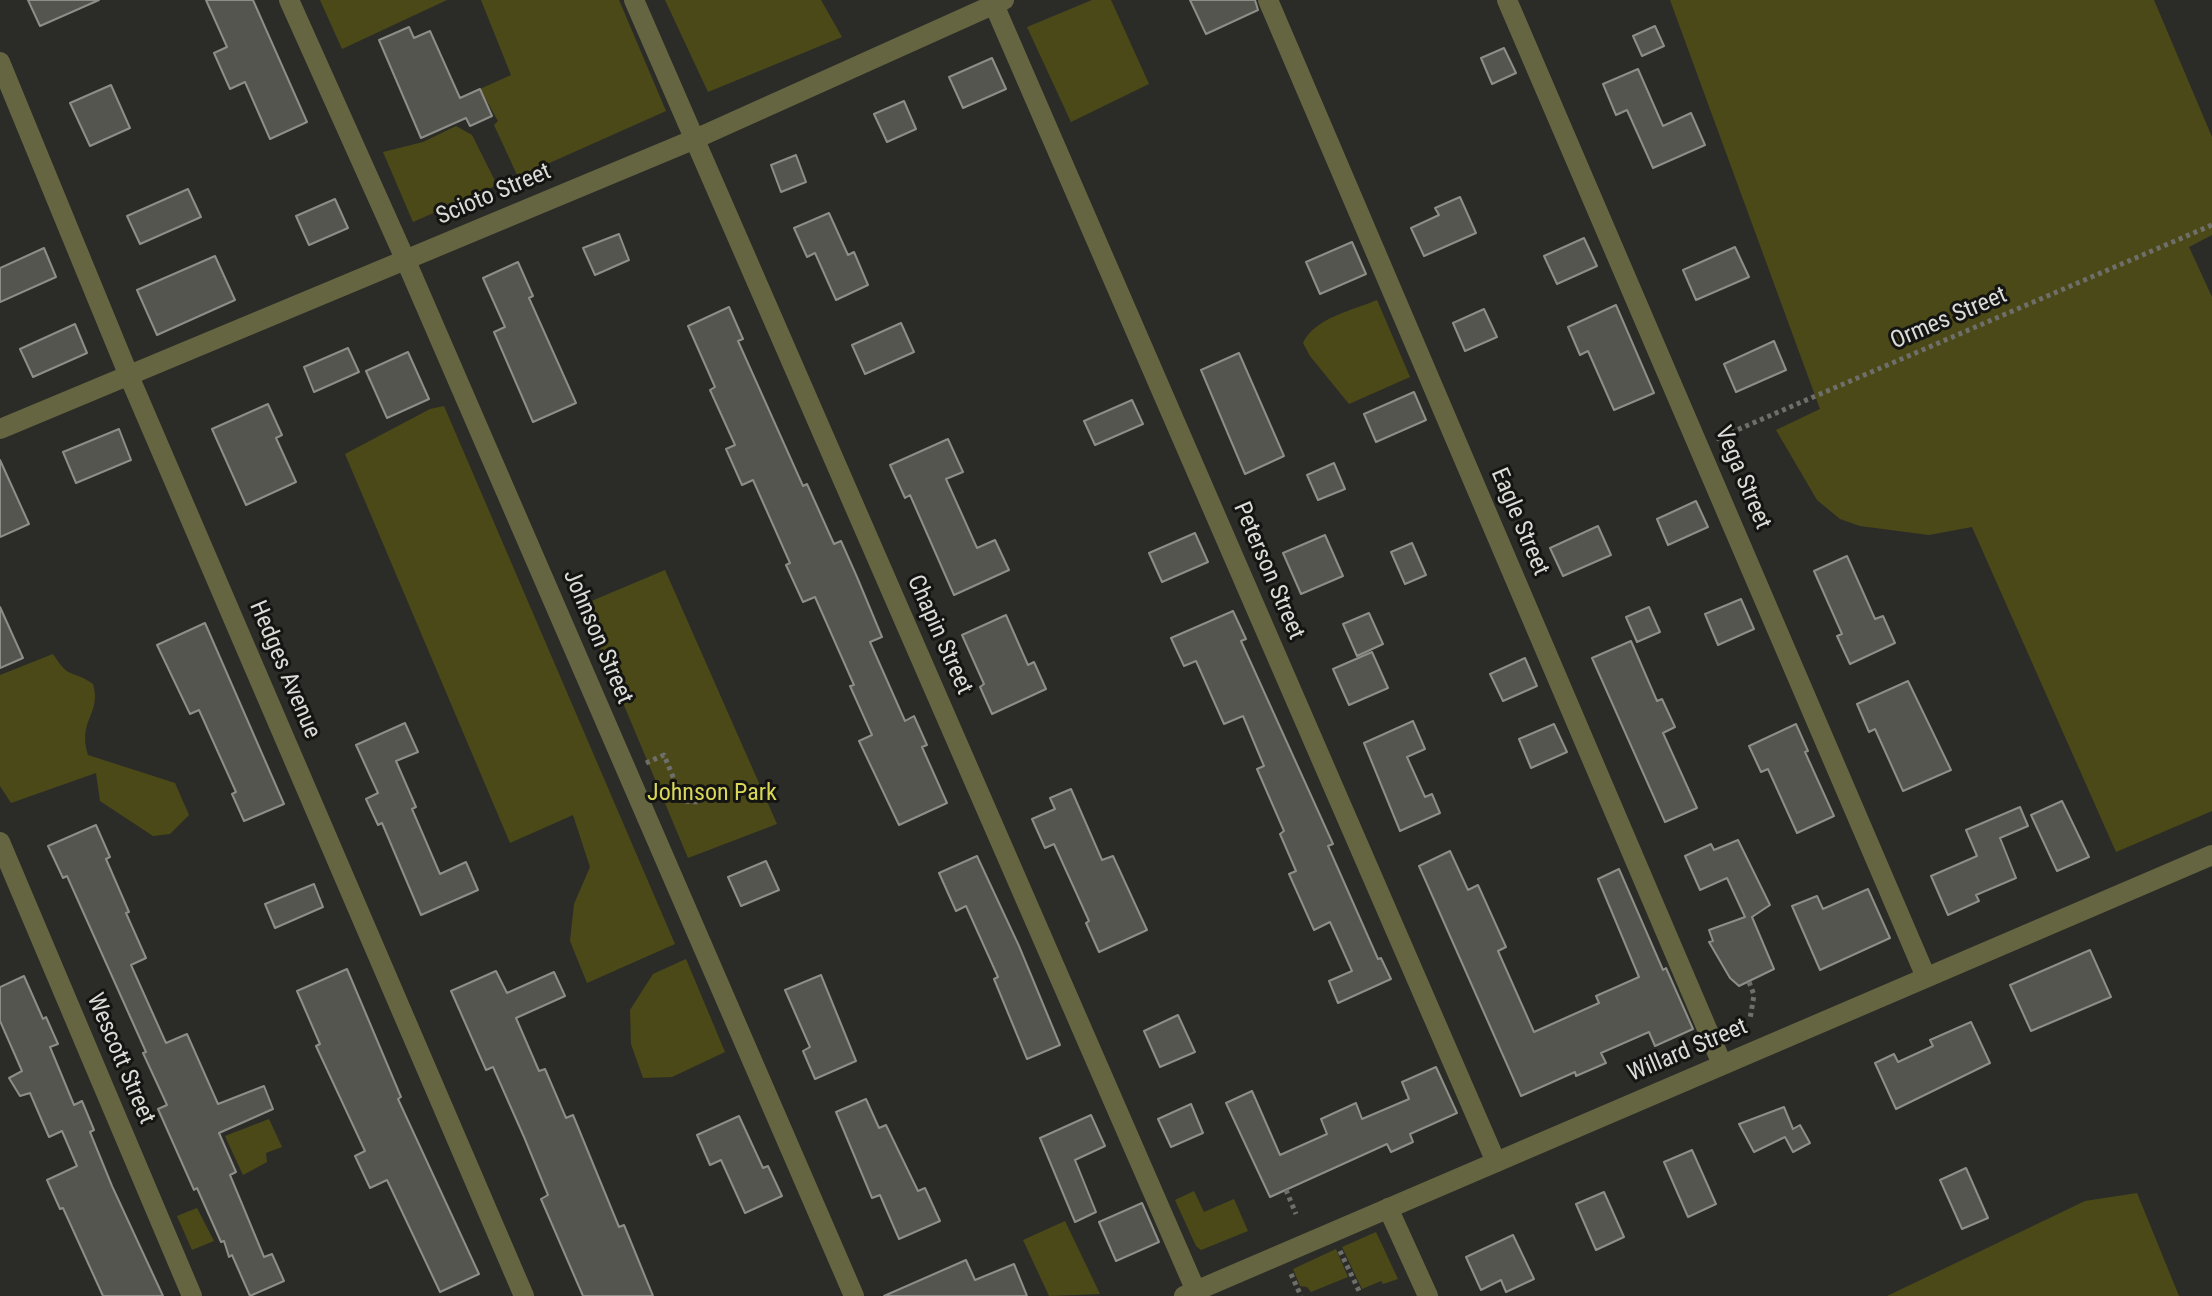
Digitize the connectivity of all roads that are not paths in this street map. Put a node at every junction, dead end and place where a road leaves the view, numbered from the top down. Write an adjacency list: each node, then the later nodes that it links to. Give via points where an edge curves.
1 (289, 0): 8 (street, Johnson Street)
2 (634, 0): 7 (street, Chapin Street)
3 (1268, 0): 14 (street, Eagle Street)
4 (1507, 0): 13 (street, Vega Street)
5 (997, 1): 7 (street, Scioto Street); 15 (street, Peterson Street)
6 (0, 62): 9 (street, Hedges Avenue)
7 (695, 139): 8 (street, Scioto Street); 17 (street, Chapin Street)
8 (406, 261): 9 (street, Scioto Street); 20 (street, Johnson Street)
9 (129, 376): 10 (street, Scioto Street); 19 (street, Hedges Avenue)
10 (0, 429)
11 (0, 842): 18 (street, Wescott Street)
12 (2212, 855): 13 (street, Willard Street)
13 (1926, 977): 14 (street, Willard Street)
14 (1722, 1064): 15 (street, Willard Street)
15 (1496, 1162): 16 (street, Willard Street)
16 (1388, 1208): 17 (street, Willard Street); 21 (street)
17 (1190, 1293)
18 (192, 1296)
19 (524, 1296)
20 (854, 1296)
21 (1428, 1296)

